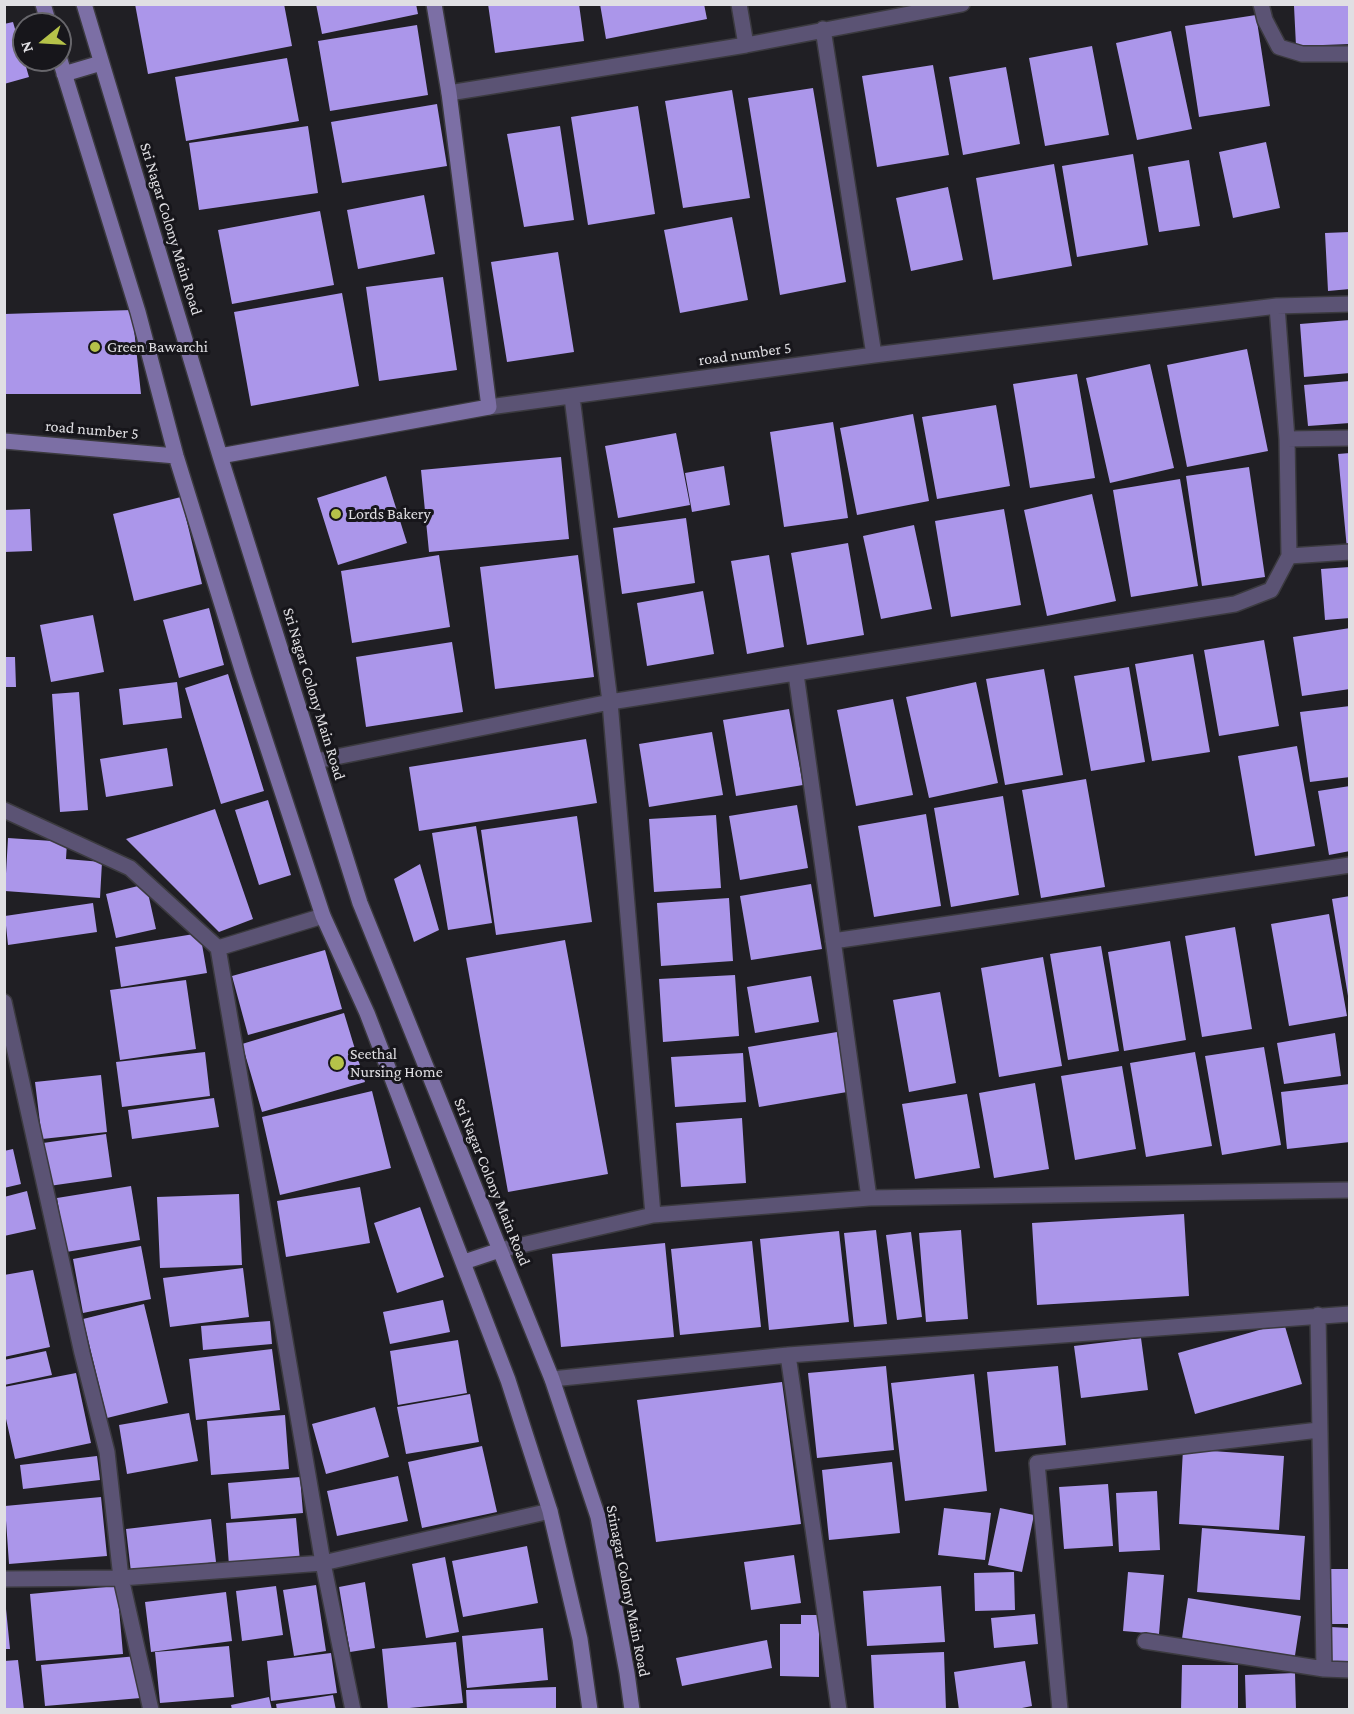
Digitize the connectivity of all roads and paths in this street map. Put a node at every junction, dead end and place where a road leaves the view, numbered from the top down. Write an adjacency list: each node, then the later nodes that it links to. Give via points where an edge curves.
1 (84, 4): 9 (main road, Sri Nagar Colony Main Road)
2 (434, 4): 12 (main road)
3 (740, 4): 7 (street)
4 (962, 4): 6 (street)
5 (1261, 4): 8 (street, via 1279,47 1302,54)
6 (823, 29): 7 (street); 15 (street)
7 (746, 45): 12 (street)
8 (1350, 54)
9 (101, 63): 10 (main road); 22 (main road, Sri Nagar Colony Main Road)
10 (72, 66)
11 (64, 72): 21 (main road, via 138,312)
12 (449, 93): 17 (main road)
13 (1350, 304): 14 (street, road number 5)
14 (1276, 306): 15 (street, road number 5); 19 (street)
15 (874, 355): 16 (street, road number 5)
16 (572, 397): 17 (street, road number 5); 26 (street)
17 (489, 407): 22 (main road, road number 5)
18 (1350, 438): 19 (street)
19 (1287, 439): 24 (street)
20 (4, 441): 21 (main road, road number 5)
21 (176, 456): 30 (main road)
22 (220, 456): 27 (main road, Sri Nagar Colony Main Road)
23 (1350, 552): 24 (street)
24 (1289, 556): 25 (street, via 1271,590 1234,604)
25 (796, 674): 26 (street); 31 (street)
26 (610, 702): 27 (street); 36 (street)
27 (316, 761): 37 (main road, Sri Nagar Colony Main Road, via 360,903)
28 (4, 810): 32 (street, via 130,868)
29 (1350, 865): 31 (street)
30 (323, 916): 32 (street); 38 (main road, via 367,1013)
31 (833, 941): 35 (street)
32 (218, 948): 45 (street)
33 (4, 1002): 46 (street, via 107,1452)
34 (1350, 1190): 35 (street)
35 (869, 1198): 36 (street)
36 (653, 1215): 37 (street)
37 (500, 1250): 38 (main road); 42 (main road, Sri Nagar Colony Main Road)
38 (464, 1262): 44 (main road, via 508,1380)
39 (1350, 1314): 40 (street)
40 (1318, 1315): 41 (street); 43 (street)
41 (788, 1354): 42 (street); 55 (street)
42 (552, 1378): 54 (main road, Srinagar Colony Main Road, via 598,1517)
43 (1319, 1430): 49 (street); 56 (street, via 1037,1463)
44 (550, 1511): 45 (street); 53 (main road, via 580,1639)
45 (323, 1563): 46 (street); 52 (street)
46 (121, 1578): 47 (street); 51 (street)
47 (4, 1579)
48 (1145, 1641): 49 (street)
49 (1324, 1669): 50 (street)
50 (1350, 1670)
51 (151, 1710)
52 (353, 1710)
53 (590, 1710)
54 (632, 1710)
55 (839, 1710)
56 (1060, 1710)

